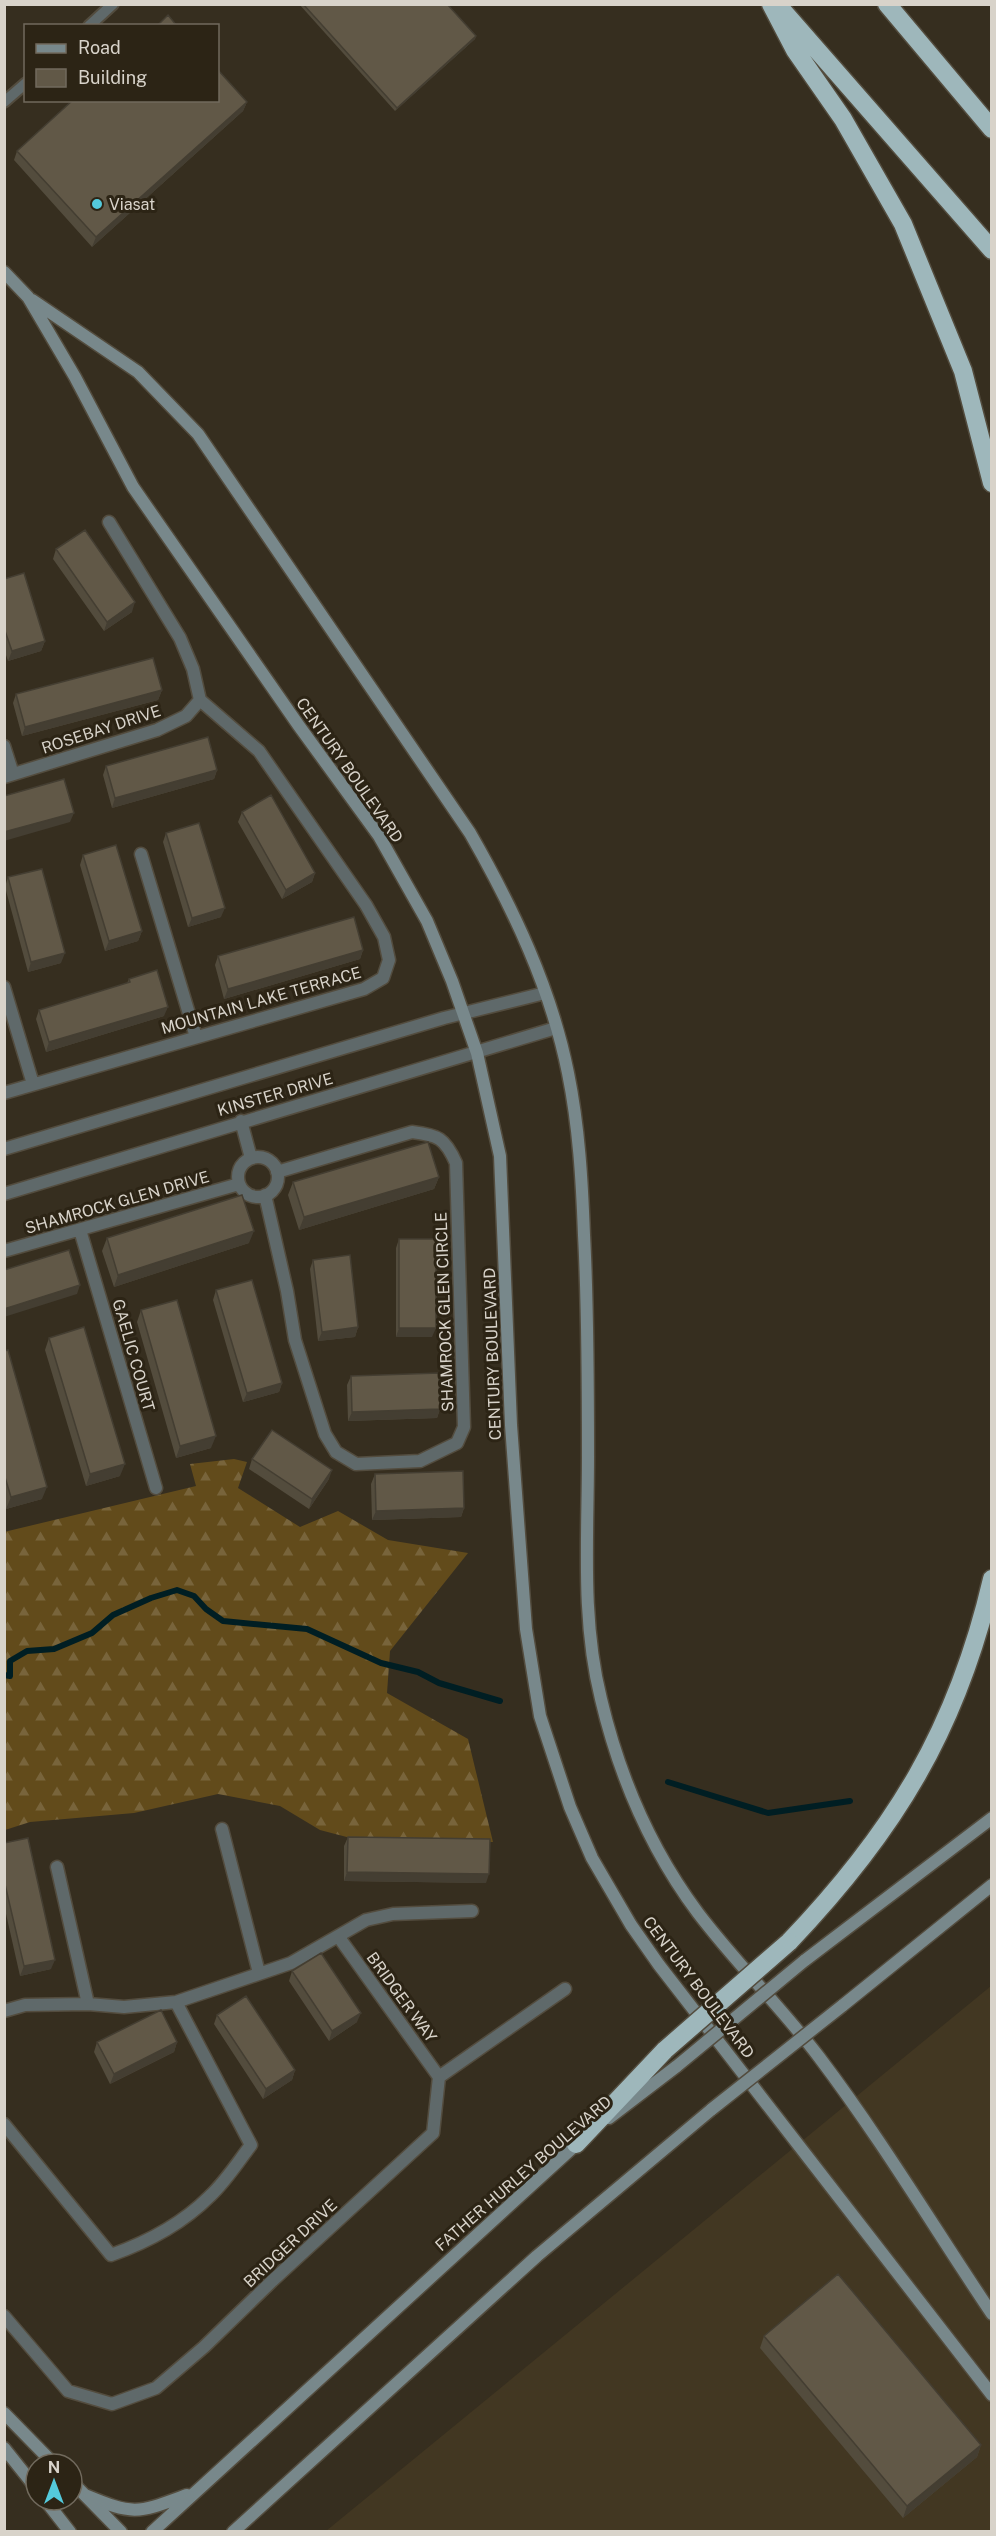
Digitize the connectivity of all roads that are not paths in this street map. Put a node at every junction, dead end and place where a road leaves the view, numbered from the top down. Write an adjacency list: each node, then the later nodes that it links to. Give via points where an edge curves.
1 (113, 4): 5 (lane)
2 (771, 4): 12 (highway, via 795,50 843,119 903,224 963,371)
3 (777, 4): 9 (highway)
4 (887, 4): 8 (highway)
5 (91, 24)
6 (24, 85): 7 (lane)
7 (4, 102)
8 (992, 129)
9 (992, 250)
10 (4, 272): 11 (street, CENTURY BOULEVARD)
11 (28, 297): 19 (street, CENTURY BOULEVARD, via 138,372 198,434 470,832 530,950); 20 (street, CENTURY BOULEVARD, via 133,487 379,836 427,921)
12 (992, 483)
13 (109, 522): 14 (street, via 180,638)
14 (200, 700): 16 (street, ROSEBAY DRIVE, via 186,717 157,730); 22 (street, MOUNTAIN LAKE TERRACE, via 258,751 290,793 366,905 384,937 389,960 383,978 363,989)
15 (4, 746): 16 (street)
16 (9, 776)
17 (141, 854): 22 (street)
18 (4, 987): 24 (street)
19 (545, 993): 20 (street, KINSTER DRIVE); 21 (street, CENTURY BOULEVARD)
20 (463, 1013): 23 (street, CENTURY BOULEVARD); 27 (street, KINSTER DRIVE)
21 (556, 1028): 23 (street, KINSTER DRIVE); 51 (street, CENTURY BOULEVARD, via 568,1071 580,1152 588,1387 586,1599 600,1699 620,1766 645,1825 694,1908 818,2056)
22 (196, 1036): 24 (street, MOUNTAIN LAKE TERRACE)
23 (477, 1053): 26 (street, KINSTER DRIVE); 53 (street, CENTURY BOULEVARD, via 500,1156 511,1425 526,1629 540,1716 570,1808 592,1858 659,1965)
24 (33, 1084): 25 (street, MOUNTAIN LAKE TERRACE)
25 (4, 1093)
26 (241, 1121): 28 (street); 31 (street, KINSTER DRIVE)
27 (4, 1149)
28 (251, 1158): 29 (street, via 268,1160); 30 (street, via 239,1170)
29 (278, 1172): 32 (street, via 275,1188); 32 (street, SHAMROCK GLEN CIRCLE, via 412,1132 433,1134 449,1146 456,1163 464,1427 457,1443 420,1461 400,1463 356,1464 336,1452 325,1434 295,1340)
30 (239, 1184): 32 (street, via 252,1196); 33 (street, SHAMROCK GLEN DRIVE)
31 (4, 1194)
32 (265, 1196)
33 (80, 1230): 34 (street, SHAMROCK GLEN DRIVE); 35 (street, GAELIC COURT)
34 (4, 1251)
35 (156, 1488)
36 (992, 1579): 50 (highway, bridge, via 979,1634 955,1700 920,1772 875,1843 789,1942 665,2050)
37 (992, 1818): 50 (street, FATHER HURLEY BOULEVARD, bridge, via 804,1961)
38 (222, 1829): 43 (street)
39 (57, 1867): 46 (street)
40 (992, 1886): 64 (street, bridge, via 712,2109 537,2256)
41 (472, 1911): 42 (street, via 393,1914 366,1920)
42 (338, 1936): 43 (street, via 291,1963); 48 (street, BRIDGER WAY)
43 (259, 1973): 45 (street)
44 (565, 1989): 48 (street)
45 (176, 2002): 46 (street, via 124,2007); 49 (street, via 251,2145 211,2196 180,2221 147,2242 111,2255)
46 (88, 2004): 47 (street, via 25,2005)
47 (4, 2011)
48 (439, 2077): 52 (street, BRIDGER DRIVE, via 433,2133 156,2388 112,2404 68,2391)
49 (4, 2124)
50 (576, 2144): 58 (street, FATHER HURLEY BOULEVARD)
51 (992, 2314)
52 (4, 2316)
53 (992, 2395)
54 (4, 2414): 56 (street)
55 (4, 2448): 57 (street)
56 (42, 2452)
57 (24, 2473)
58 (192, 2493): 59 (street, via 145,2510 120,2510); 63 (street, FATHER HURLEY BOULEVARD)
59 (85, 2495): 62 (street)
60 (54, 2512): 61 (street)
61 (70, 2532)
62 (121, 2532)
63 (152, 2532)
64 (234, 2532)

